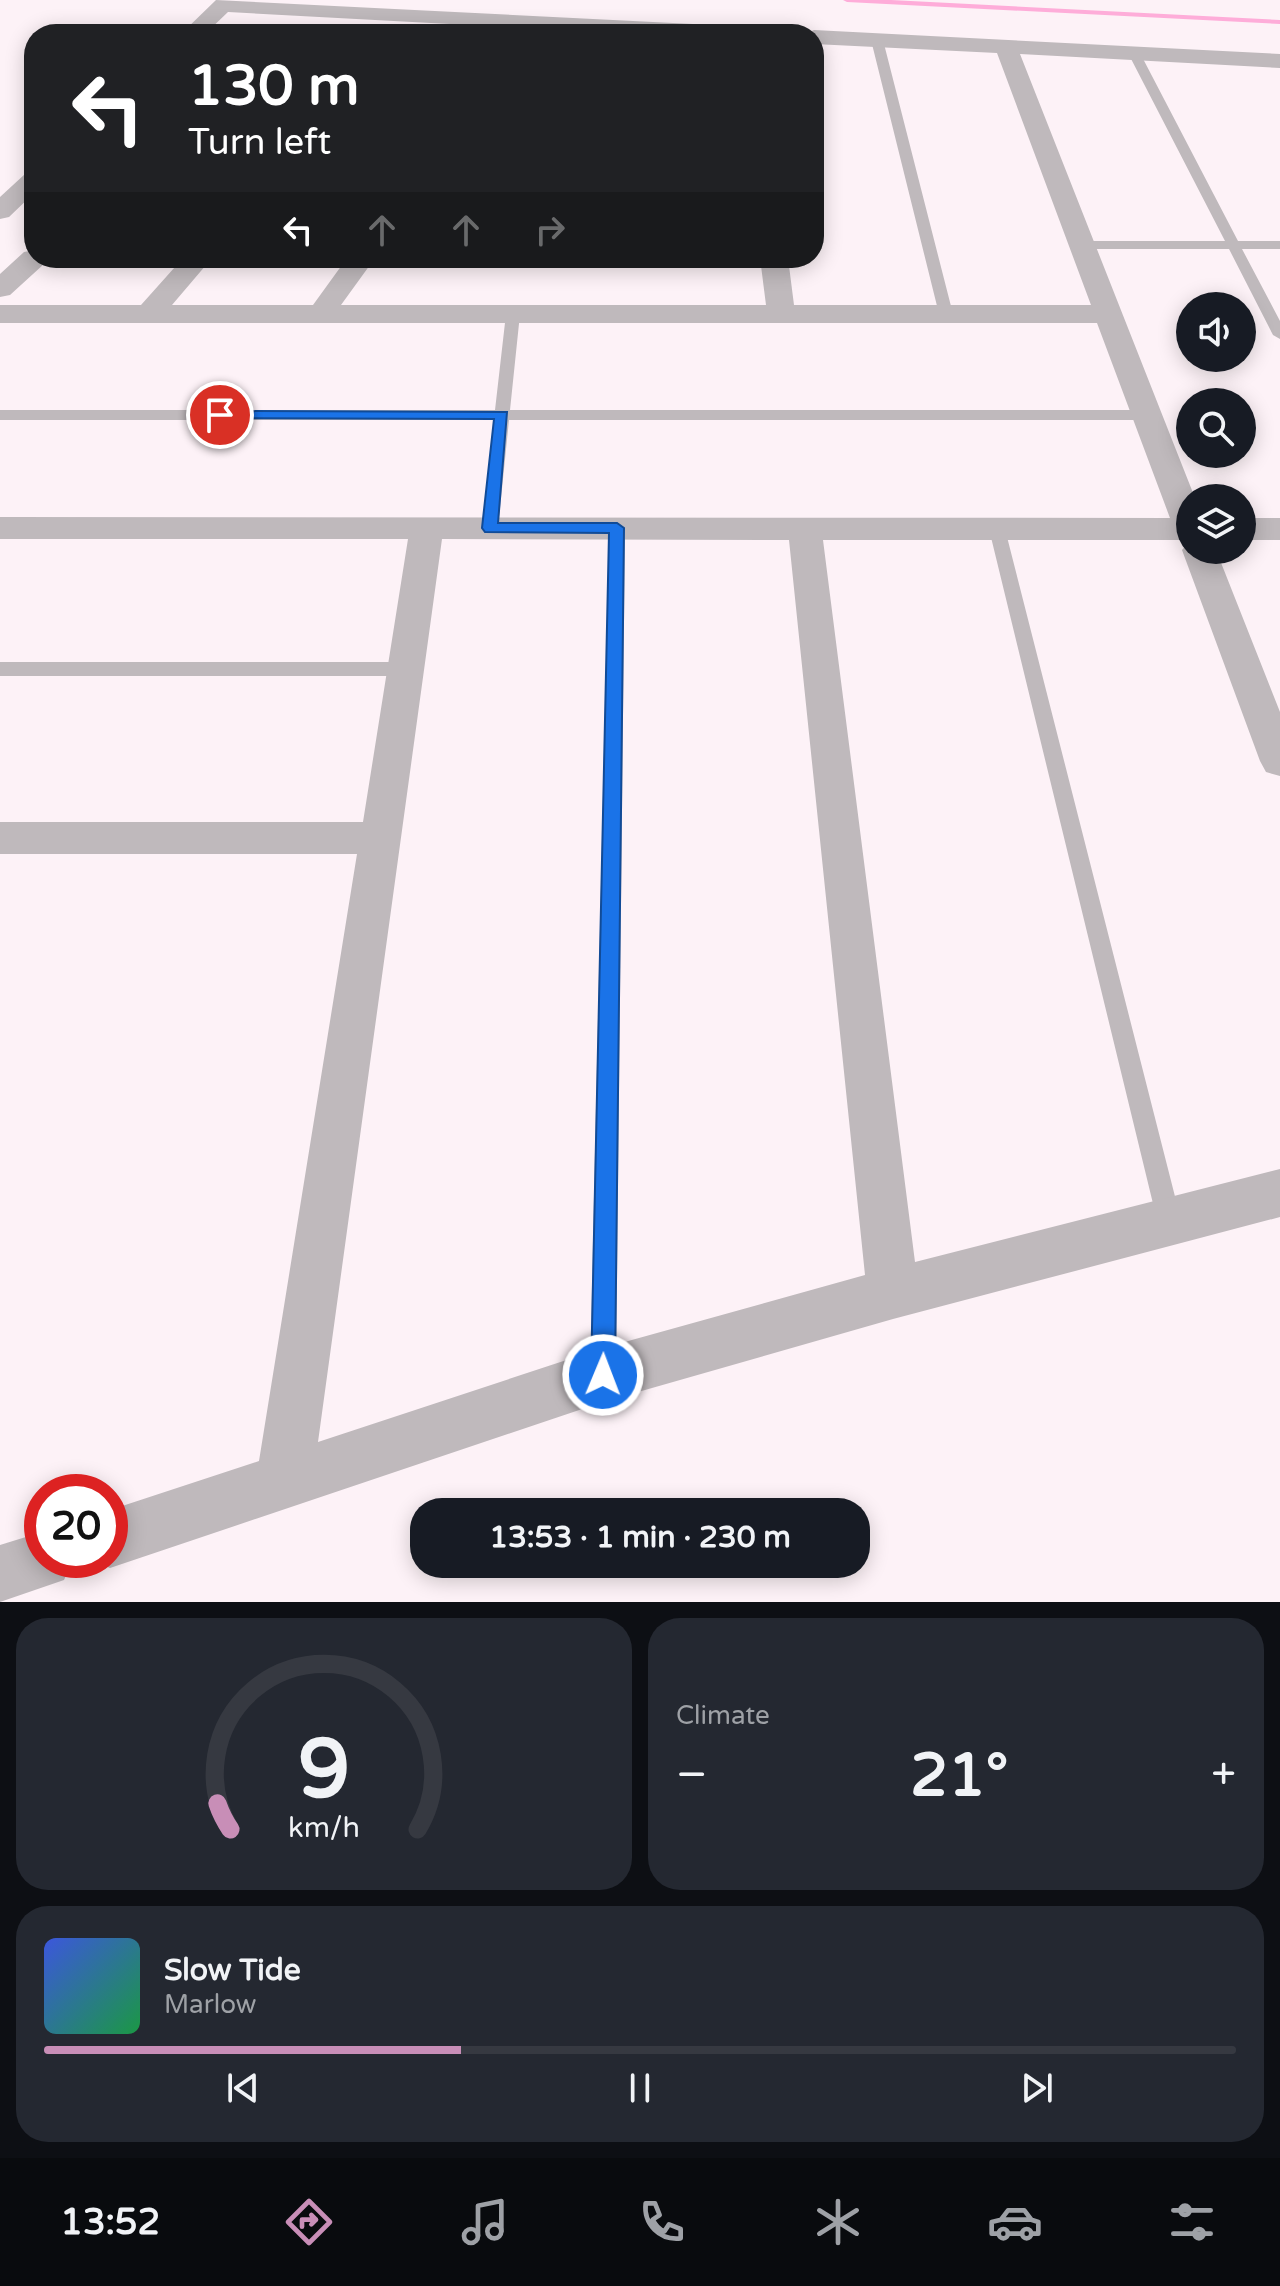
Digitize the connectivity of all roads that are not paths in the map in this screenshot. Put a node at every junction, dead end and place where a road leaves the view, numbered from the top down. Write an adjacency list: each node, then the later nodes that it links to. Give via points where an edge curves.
1 (226, 2): 2 (street); 4 (street)
2 (301, 7): 3 (street); 5 (street)
3 (416, 14): 6 (street); 7 (street)
4 (203, 24)
5 (283, 24)
6 (407, 24)
7 (583, 24)
8 (824, 37): 9 (street)
9 (877, 40): 10 (street); 28 (lane)
10 (1006, 47): 11 (street); 15 (street)
11 (1134, 53): 12 (street); 16 (lane)
12 (1277, 65)
13 (24, 188): 14 (street)
14 (0, 211)
15 (1082, 245): 16 (lane); 29 (street)
16 (1234, 245): 17 (lane); 30 (lane)
17 (1280, 245)
18 (24, 267): 22 (street)
19 (189, 268): 24 (street)
20 (354, 268): 25 (street)
21 (775, 268): 27 (street)
22 (0, 289)
23 (0, 314): 24 (street)
24 (149, 314): 25 (street)
25 (321, 314): 26 (street)
26 (513, 314): 27 (street); 32 (lane)
27 (781, 314): 28 (street)
28 (946, 314): 29 (street)
29 (1108, 314): 33 (street)
30 (1280, 335)
31 (0, 415): 32 (lane)
32 (502, 415): 33 (lane); 37 (lane)
33 (1147, 415): 34 (street)
34 (1176, 491)
35 (0, 528): 36 (street)
36 (427, 528): 37 (street); 46 (street)
37 (490, 528): 38 (street)
38 (617, 528): 40 (street); 53 (lane)
39 (1176, 528): 41 (street)
40 (805, 529): 41 (street); 52 (street)
41 (997, 529): 51 (lane)
42 (1256, 529): 43 (street)
43 (1280, 529)
44 (1204, 564): 47 (street)
45 (0, 669): 46 (lane)
46 (406, 669): 49 (street)
47 (1280, 761)
48 (0, 838): 49 (street)
49 (381, 838): 54 (street)
50 (1280, 1193): 51 (street)
51 (1169, 1220): 52 (street)
52 (893, 1293): 53 (street)
53 (603, 1375): 54 (street)
54 (284, 1482): 55 (street)
55 (128, 1533)
56 (24, 1566): 57 (street)
57 (0, 1574)

